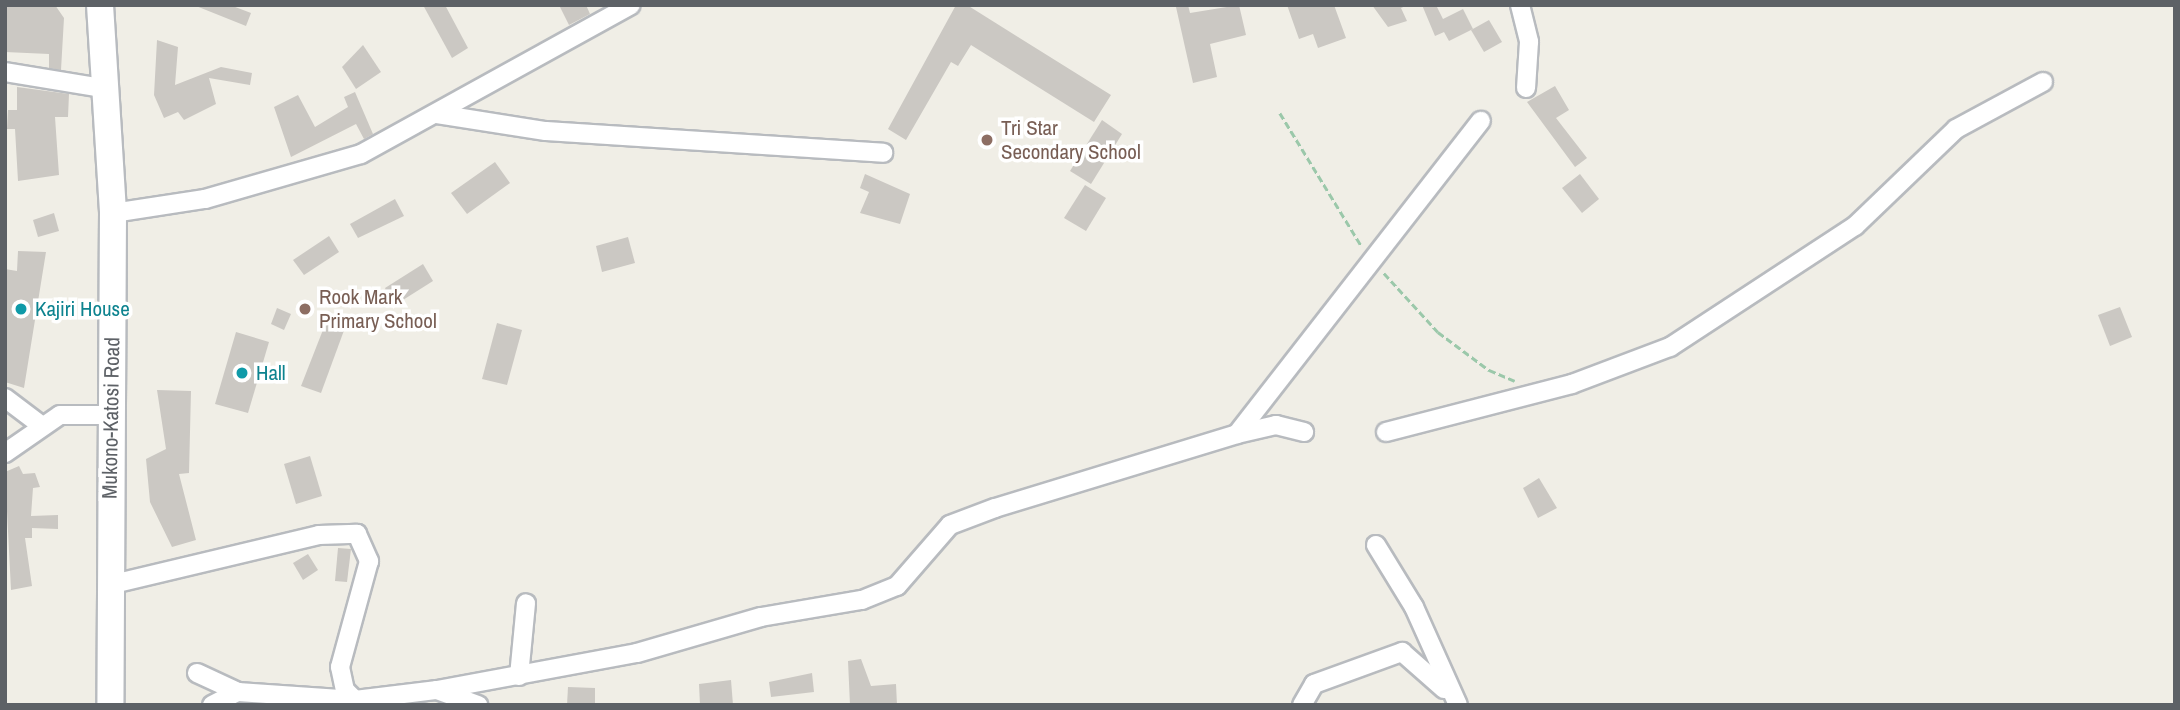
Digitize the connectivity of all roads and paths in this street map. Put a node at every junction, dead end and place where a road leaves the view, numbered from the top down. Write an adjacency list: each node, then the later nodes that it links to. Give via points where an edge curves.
1 (100, 5): 7 (main road, Mukono-Katosi Road)
2 (631, 5): 9 (street)
3 (1520, 5): 6 (street, via 1529,42)
4 (5, 72): 7 (street)
5 (2043, 82): 14 (street, via 1956,129 1885,202 1715,322 1635,363)
6 (1525, 88)
7 (108, 89): 12 (main road, Mukono-Katosi Road)
8 (1280, 113): 13 (path, via 1301,156)
9 (437, 114): 11 (street, via 546,131); 12 (street, via 361,154 311,171 205,199)
10 (1481, 121): 13 (street)
11 (883, 153)
12 (113, 213): 16 (main road, Mukono-Katosi Road)
13 (1372, 257): 14 (path, via 1438,332 1489,370); 20 (street)
14 (1541, 391): 19 (street)
15 (5, 398): 17 (street)
16 (112, 415): 17 (street, via 60,415); 23 (main road, Mukono-Katosi Road)
17 (42, 426): 21 (street)
18 (1304, 432): 20 (street, via 1276,425)
19 (1386, 432)
20 (1237, 434): 26 (street, via 950,525 884,593)
21 (5, 453)
22 (1376, 545): 29 (street, via 1414,607)
23 (109, 585): 30 (street, via 319,535 357,534 369,561 340,667 345,690); 31 (main road, Mukono-Katosi Road)
24 (526, 603): 26 (street)
25 (197, 673): 28 (street)
26 (519, 676): 27 (street)
27 (437, 690): 30 (street); 33 (street)
28 (237, 692): 30 (street); 32 (street)
29 (1453, 698): 34 (street, via 1402,653 1314,684)
30 (355, 700)
31 (110, 705)
32 (212, 705)
33 (478, 705)
34 (1302, 705)

